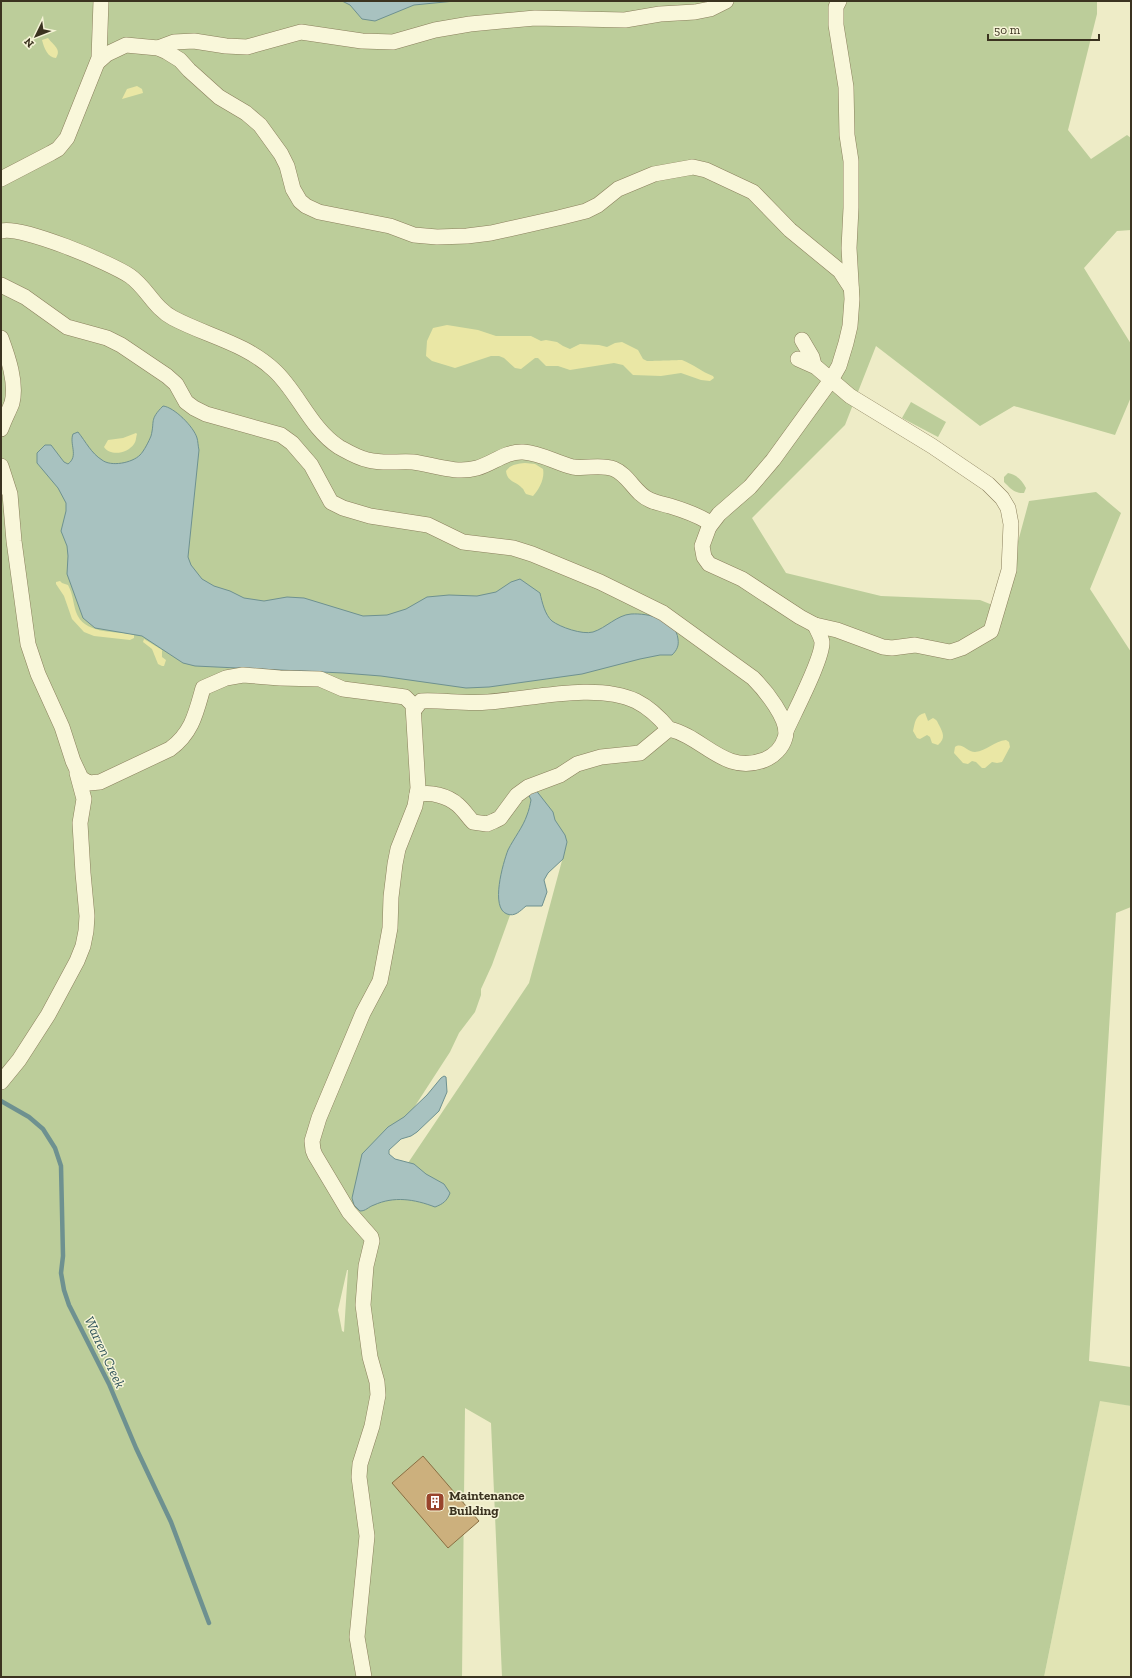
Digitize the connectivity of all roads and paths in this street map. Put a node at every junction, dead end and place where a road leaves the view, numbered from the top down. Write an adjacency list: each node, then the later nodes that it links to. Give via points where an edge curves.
1 (101, 1): 4 (lane)
2 (726, 1): 5 (lane, via 710,9 695,12 625,20 535,18 470,24 435,30 393,42 362,41 307,32 247,47)
3 (832, 3): 13 (lane, via 846,87 847,135 851,161)
4 (102, 25): 6 (lane); 9 (lane)
5 (189, 41): 7 (lane, via 174,42); 8 (lane, via 183,46)
6 (126, 45): 7 (lane); 9 (lane, via 107,54)
7 (158, 48): 8 (lane)
8 (180, 60): 13 (lane, via 219,97 246,113 260,125 281,154 297,197 306,206 319,212 390,226 414,235 467,236 579,213 598,205 618,189 636,180 672,170 698,168 753,192 790,230 840,271)
9 (98, 62): 10 (lane, via 75,122 58,149)
10 (1, 179)
11 (1, 231): 21 (lane, via 17,231 49,240 120,270 172,317 263,360 285,381 314,423 331,440 358,457 376,462 412,462 461,470 480,467 522,452 547,457 574,467 608,468 623,475 649,500 698,515 707,521)
12 (1, 285): 25 (lane, via 25,296 67,327 121,344 167,376 176,384 186,402 200,412 281,435 311,465 331,502 343,508 370,516 428,525 463,542 522,550 600,582 663,613 753,678 775,706)
13 (851, 289): 18 (lane, via 850,326)
14 (1, 338): 19 (lane, via 13,391 12,403)
15 (802, 340): 17 (lane)
16 (798, 359): 17 (lane)
17 (814, 365): 18 (lane)
18 (838, 379): 21 (lane, via 750,487); 22 (lane, via 850,396 932,446 999,494 1008,508 1010,518 1009,570 991,631 950,652 915,645 887,648)
19 (1, 429)
20 (1, 466): 26 (lane, via 10,494 28,644)
21 (709, 527): 22 (lane, via 702,546 704,557 710,564 742,579)
22 (815, 625): 25 (lane, via 821,639 821,648)
23 (414, 703): 24 (lane, via 487,702 556,694 604,693 637,702); 27 (lane, via 398,696 343,689 320,680 232,676 203,688 189,730 179,742 170,749); 28 (lane)
24 (669, 729): 25 (lane, via 681,733 720,757 744,764 759,762 774,754 781,747); 28 (lane, via 640,753 593,758 560,775 528,787 517,795 500,818 487,824 473,822 458,805 446,799 430,793)
25 (786, 731)
26 (75, 766): 27 (lane, via 81,778 89,783); 29 (lane)
27 (97, 782): 29 (lane)
28 (417, 795): 31 (lane, via 396,856 390,928 380,981 370,997 330,1090 312,1141 315,1155 344,1204 372,1241 366,1266 363,1305 378,1395 372,1426 360,1464 359,1478 367,1536 357,1637)
29 (84, 799): 30 (lane, via 80,823 87,916 83,946 48,1015 19,1060)
30 (1, 1082)
31 (364, 1677)

